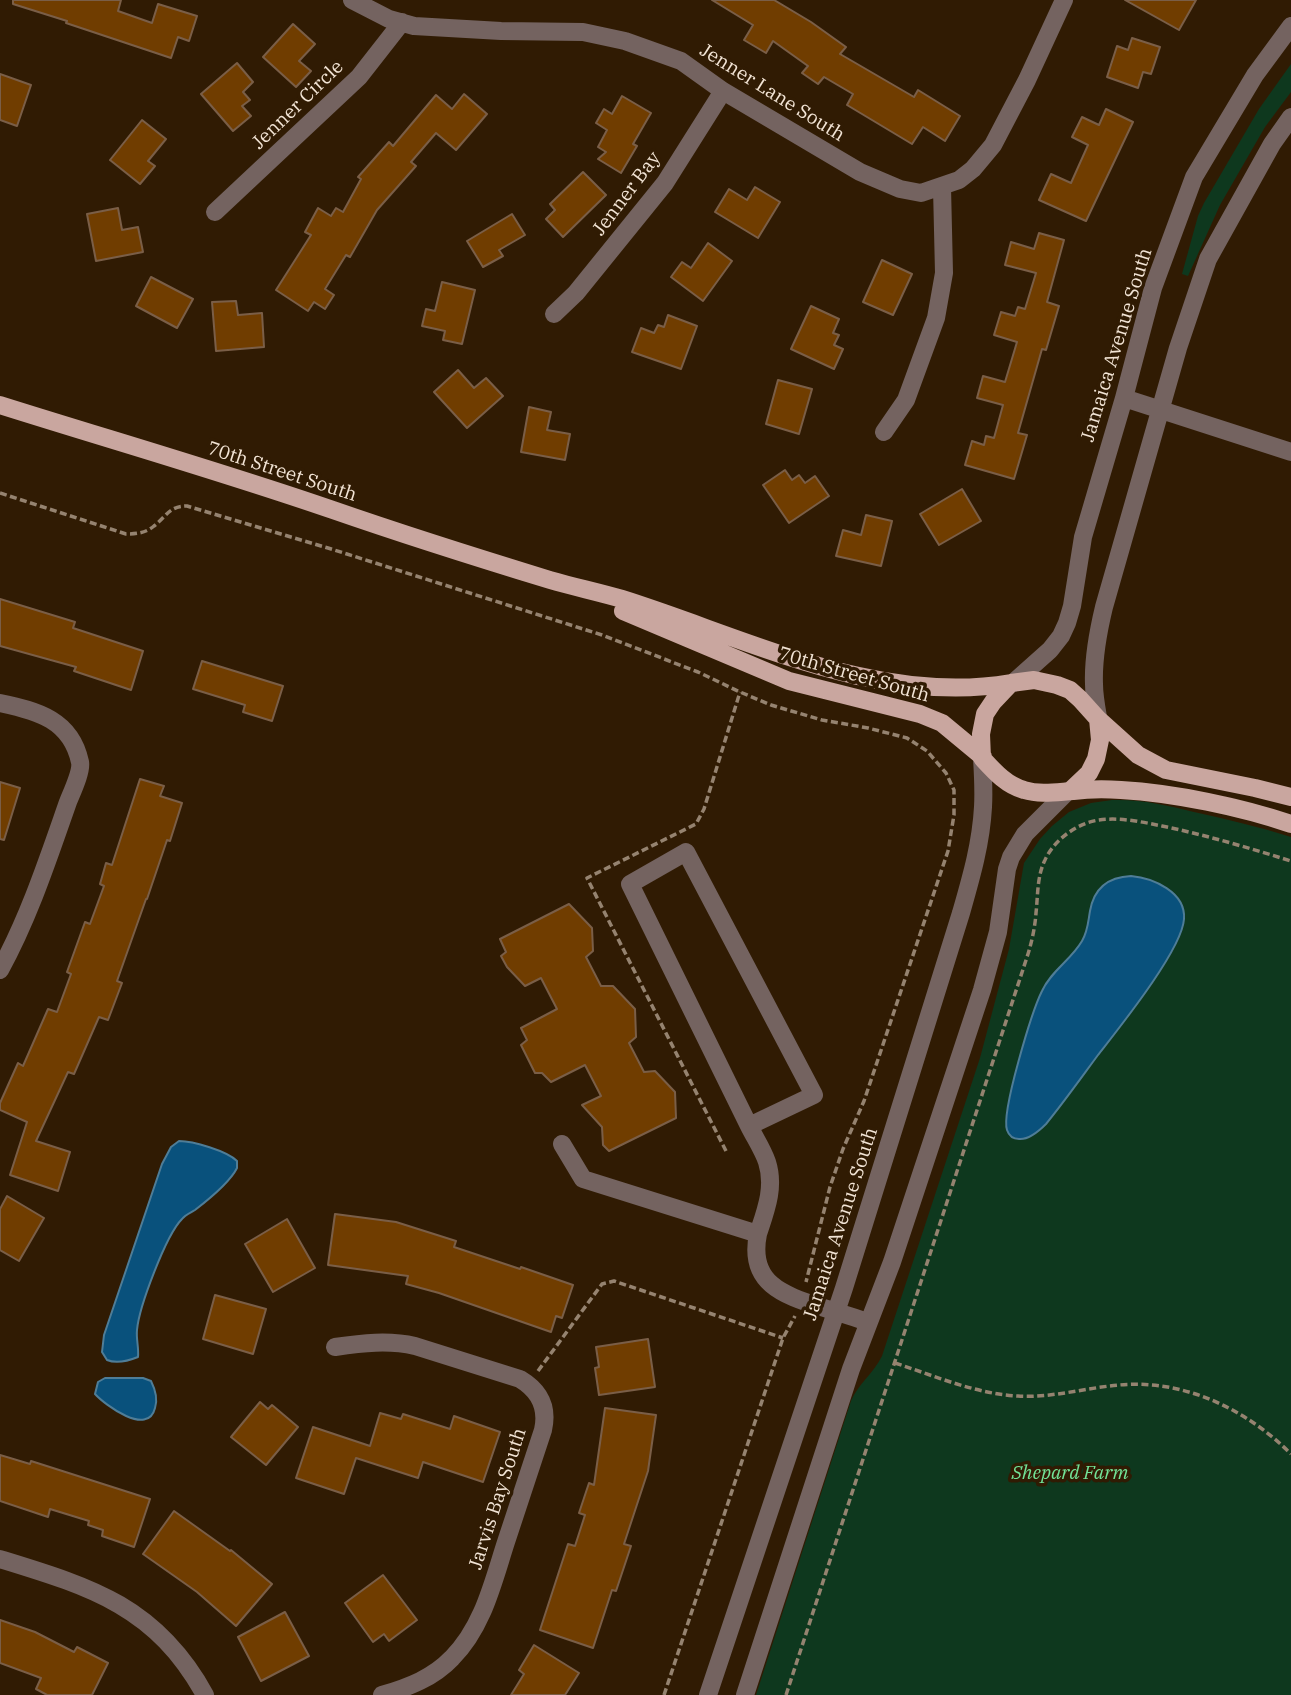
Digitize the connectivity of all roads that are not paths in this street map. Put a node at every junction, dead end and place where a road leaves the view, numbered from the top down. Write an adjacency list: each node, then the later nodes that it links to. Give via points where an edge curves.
1 (352, 0): 3 (street, Jenner Lane South)
2 (1064, 0): 7 (street, Jenner Lane South, via 993,145 966,175)
3 (402, 22): 5 (street, Jenner Lane South, via 501,31 583,32 625,41 681,61); 8 (street, Jenner Circle, via 359,77)
4 (1291, 26): 10 (street, Jamaica Avenue South, via 1255,75 1194,177 1153,288)
5 (723, 91): 7 (street, Jenner Lane South, via 860,172 920,193); 9 (street, Jenner Bay, via 665,183)
6 (1291, 117): 12 (street, via 1208,259)
7 (942, 187): 13 (street, via 944,273 936,318 906,400)
8 (215, 212)
9 (554, 314)
10 (1124, 398): 12 (street); 16 (street, Jamaica Avenue South, via 1083,537 1067,622 1050,650)
11 (0, 405): 15 (main road, 70th Street South)
12 (1160, 409): 14 (street); 18 (street, via 1100,623 1094,682)
13 (884, 432)
14 (1291, 452)
15 (551, 581): 16 (main road, 70th Street South, via 621,599 827,668 933,687); 19 (main road, 70th Street South, via 789,681 920,713 942,723)
16 (1012, 683): 18 (main road, via 1034,680 1057,685 1074,694); 19 (main road, via 985,714)
17 (0, 703): 23 (street, via 54,720 72,739 81,765 36,892)
18 (1098, 718): 20 (main road, via 1096,759); 21 (main road, via 1138,755 1166,770)
19 (982, 758): 20 (main road, via 1022,790); 27 (street, Jamaica Avenue South, via 984,789 976,859)
20 (1069, 791): 22 (main road, via 1123,790 1172,796); 28 (street, via 1026,834 1009,863 998,932 982,990)
21 (1291, 797)
22 (1291, 824)
23 (0, 970)
24 (749, 1126): 24 (street, via 630,884 686,852 814,1095); 26 (street, via 767,1162 770,1182)
25 (562, 1144): 26 (street, via 583,1179)
26 (758, 1234): 27 (street, via 756,1255 763,1273 779,1291)
27 (835, 1312): 28 (street); 33 (street, Jamaica Avenue South)
28 (868, 1322): 34 (street)
29 (335, 1347): 32 (street, Jarvis Bay South, via 408,1344 510,1375 534,1389 545,1409 545,1422 481,1616 463,1645 439,1670)
30 (0, 1559): 31 (street, via 88,1588 133,1612 171,1646)
31 (205, 1695)
32 (382, 1695)
33 (708, 1695)
34 (745, 1695)

